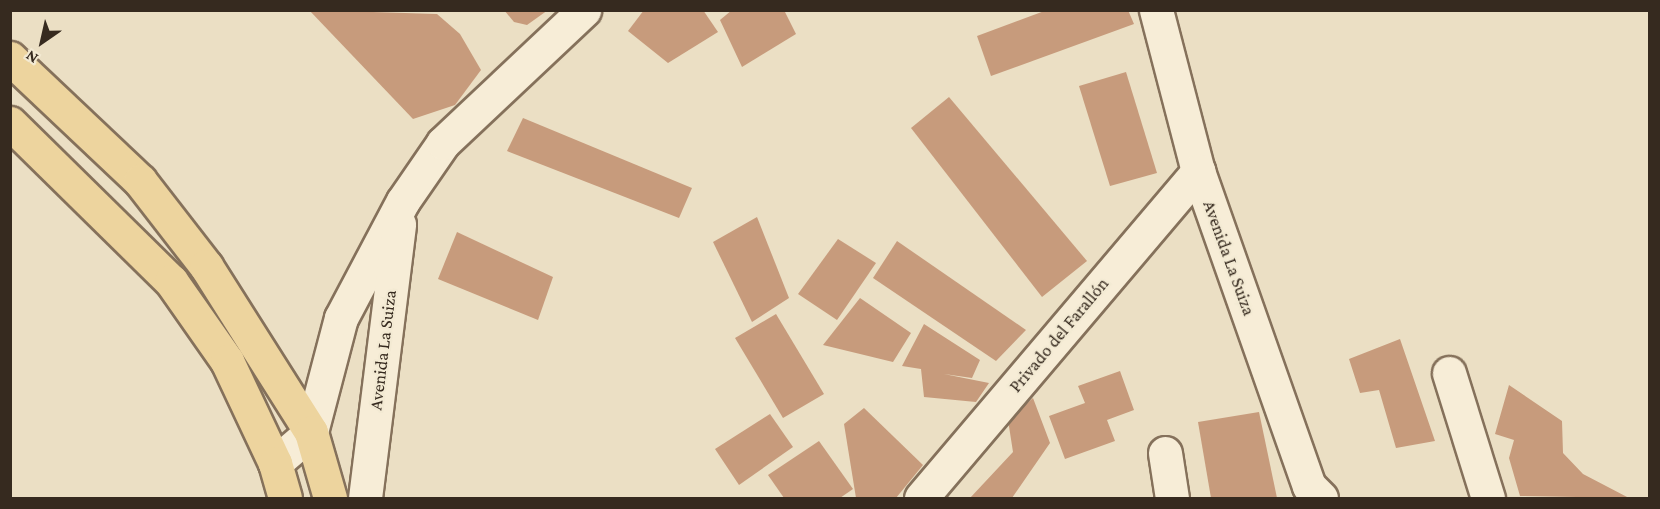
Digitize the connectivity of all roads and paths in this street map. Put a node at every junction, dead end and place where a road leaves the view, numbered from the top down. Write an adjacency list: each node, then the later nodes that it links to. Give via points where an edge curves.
1 (584, 10): 6 (street, Avenida La Suiza, via 443,143)
2 (1156, 10): 5 (street, Avenida La Suiza)
3 (10, 58): 8 (main road, via 141,181 247,325)
4 (10, 123): 10 (main road, via 171,281 227,361)
5 (1198, 171): 11 (street, Avenida La Suiza); 15 (street, Privado del Farallón)
6 (402, 201): 8 (street, Avenida La Suiza, via 341,318); 14 (street, Avenida La Suiza)
7 (1449, 373): 17 (street)
8 (311, 432): 10 (street); 13 (main road)
9 (1165, 453): 16 (street)
10 (275, 463): 12 (main road)
11 (1314, 494)
12 (285, 498)
13 (330, 498)
14 (365, 498)
15 (921, 498)
16 (1172, 498)
17 (1488, 498)

